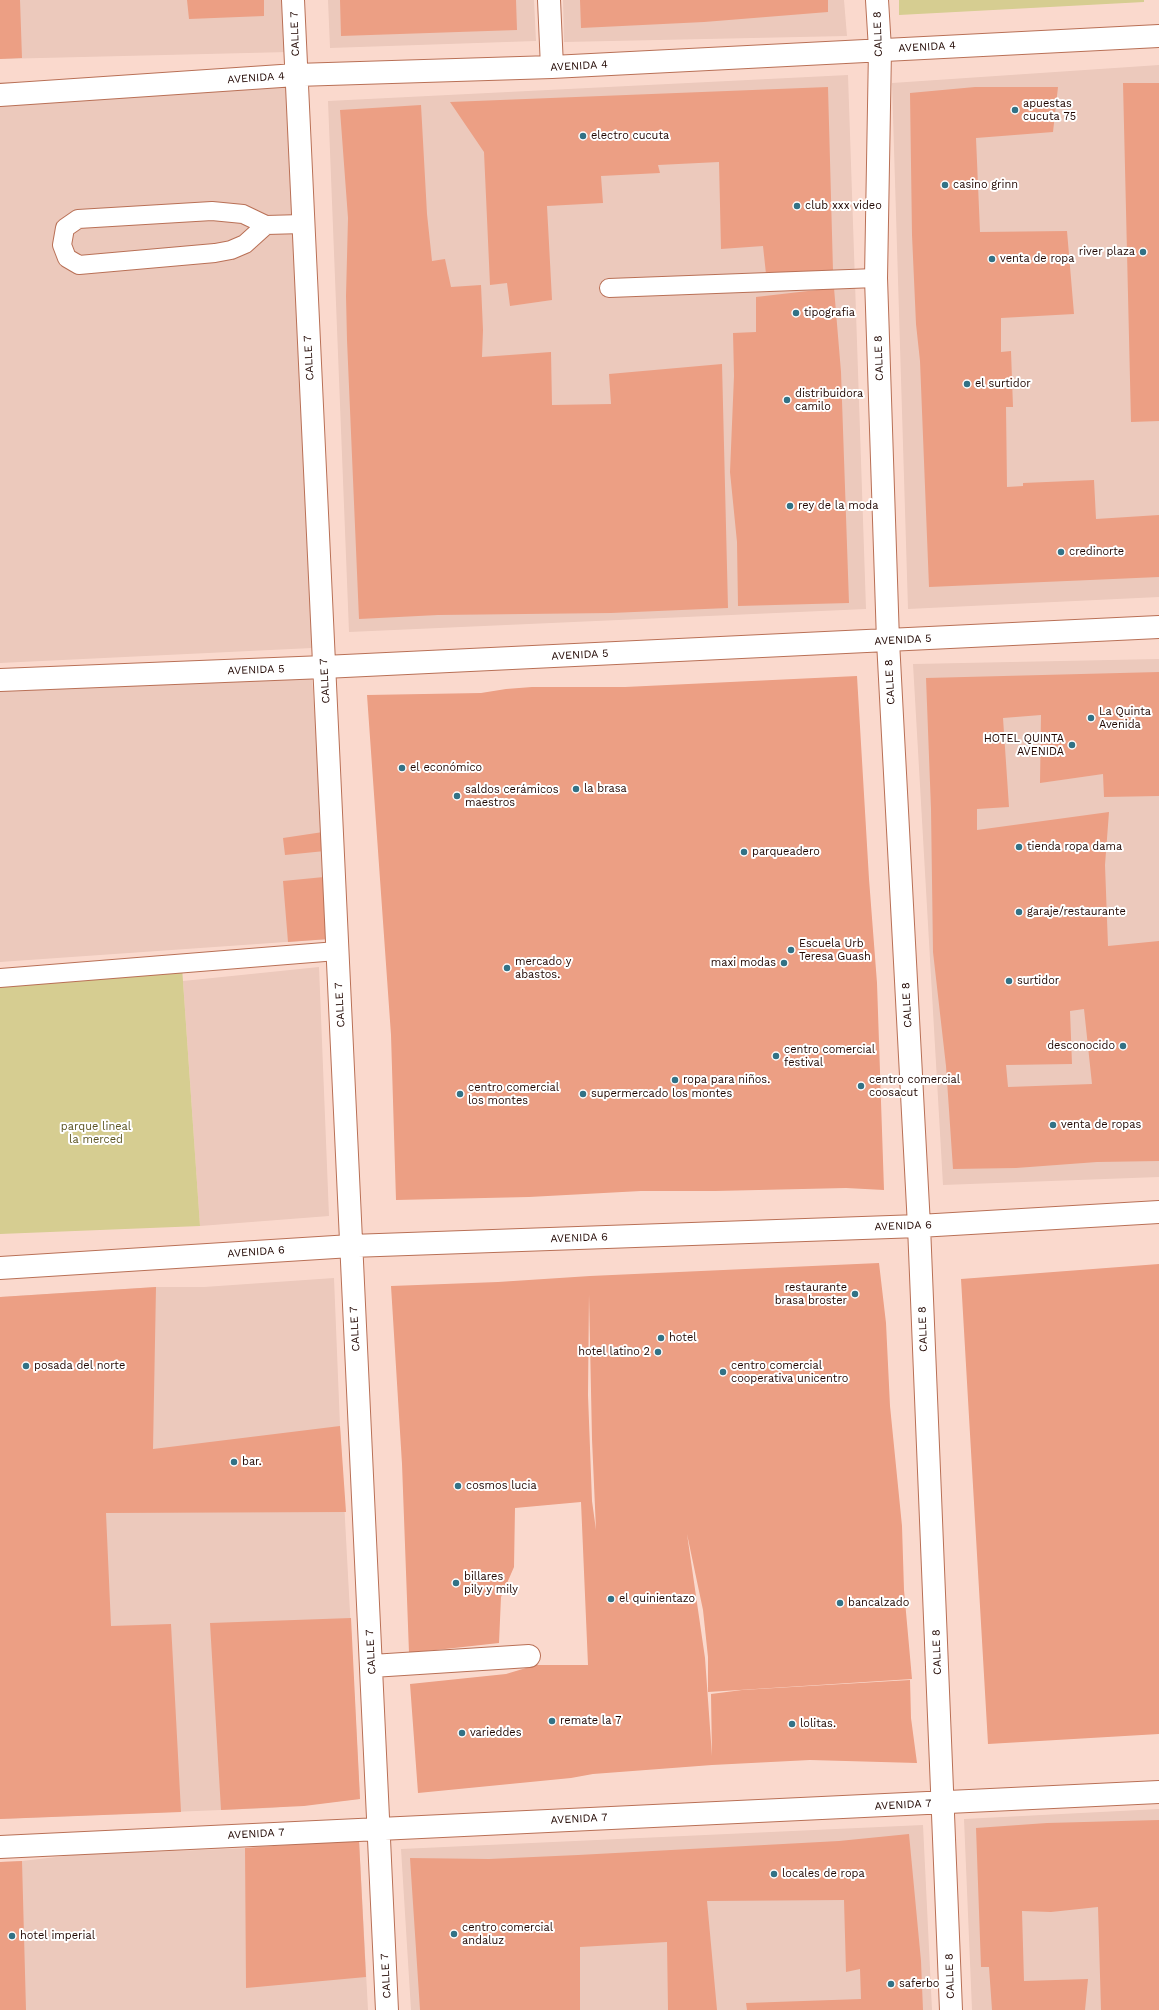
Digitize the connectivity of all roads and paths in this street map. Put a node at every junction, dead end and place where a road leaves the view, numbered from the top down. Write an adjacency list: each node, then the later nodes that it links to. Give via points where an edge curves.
1 (293, 0): 7 (street, CALLE 7)
2 (549, 0): 6 (street)
3 (877, 0): 5 (street, CALLE 8)
4 (1159, 36): 5 (street, AVENIDA 4)
5 (880, 49): 6 (street, AVENIDA 4); 11 (street, CALLE 8)
6 (552, 68): 7 (street, AVENIDA 4)
7 (296, 75): 8 (street, AVENIDA 4); 9 (street, CALLE 7)
8 (0, 95)
9 (303, 224): 10 (lane); 15 (street, CALLE 7)
10 (266, 225): 10 (lane, via 243,214 212,211 78,219 65,228 62,244 67,258 79,264 215,253 245,244)
11 (876, 278): 12 (lane); 14 (street, CALLE 8)
12 (609, 288)
13 (1159, 627): 14 (street, AVENIDA 5)
14 (888, 641): 15 (street, AVENIDA 5); 20 (street, CALLE 8)
15 (324, 667): 16 (street, AVENIDA 5); 17 (street, CALLE 7)
16 (0, 680)
17 (337, 951): 18 (lane); 21 (street, CALLE 7)
18 (0, 978)
19 (1159, 1212): 20 (street, AVENIDA 6)
20 (919, 1226): 21 (street, AVENIDA 6); 26 (street, CALLE 8)
21 (351, 1246): 22 (street, AVENIDA 6); 24 (street, CALLE 7)
22 (0, 1268)
23 (529, 1656): 24 (street)
24 (372, 1666): 27 (street, CALLE 7)
25 (1159, 1792): 26 (street, AVENIDA 7)
26 (944, 1803): 27 (street, AVENIDA 7); 30 (street, CALLE 8)
27 (379, 1828): 28 (street, AVENIDA 7); 29 (street, CALLE 7)
28 (0, 1847)
29 (387, 2010)
30 (951, 2010)

